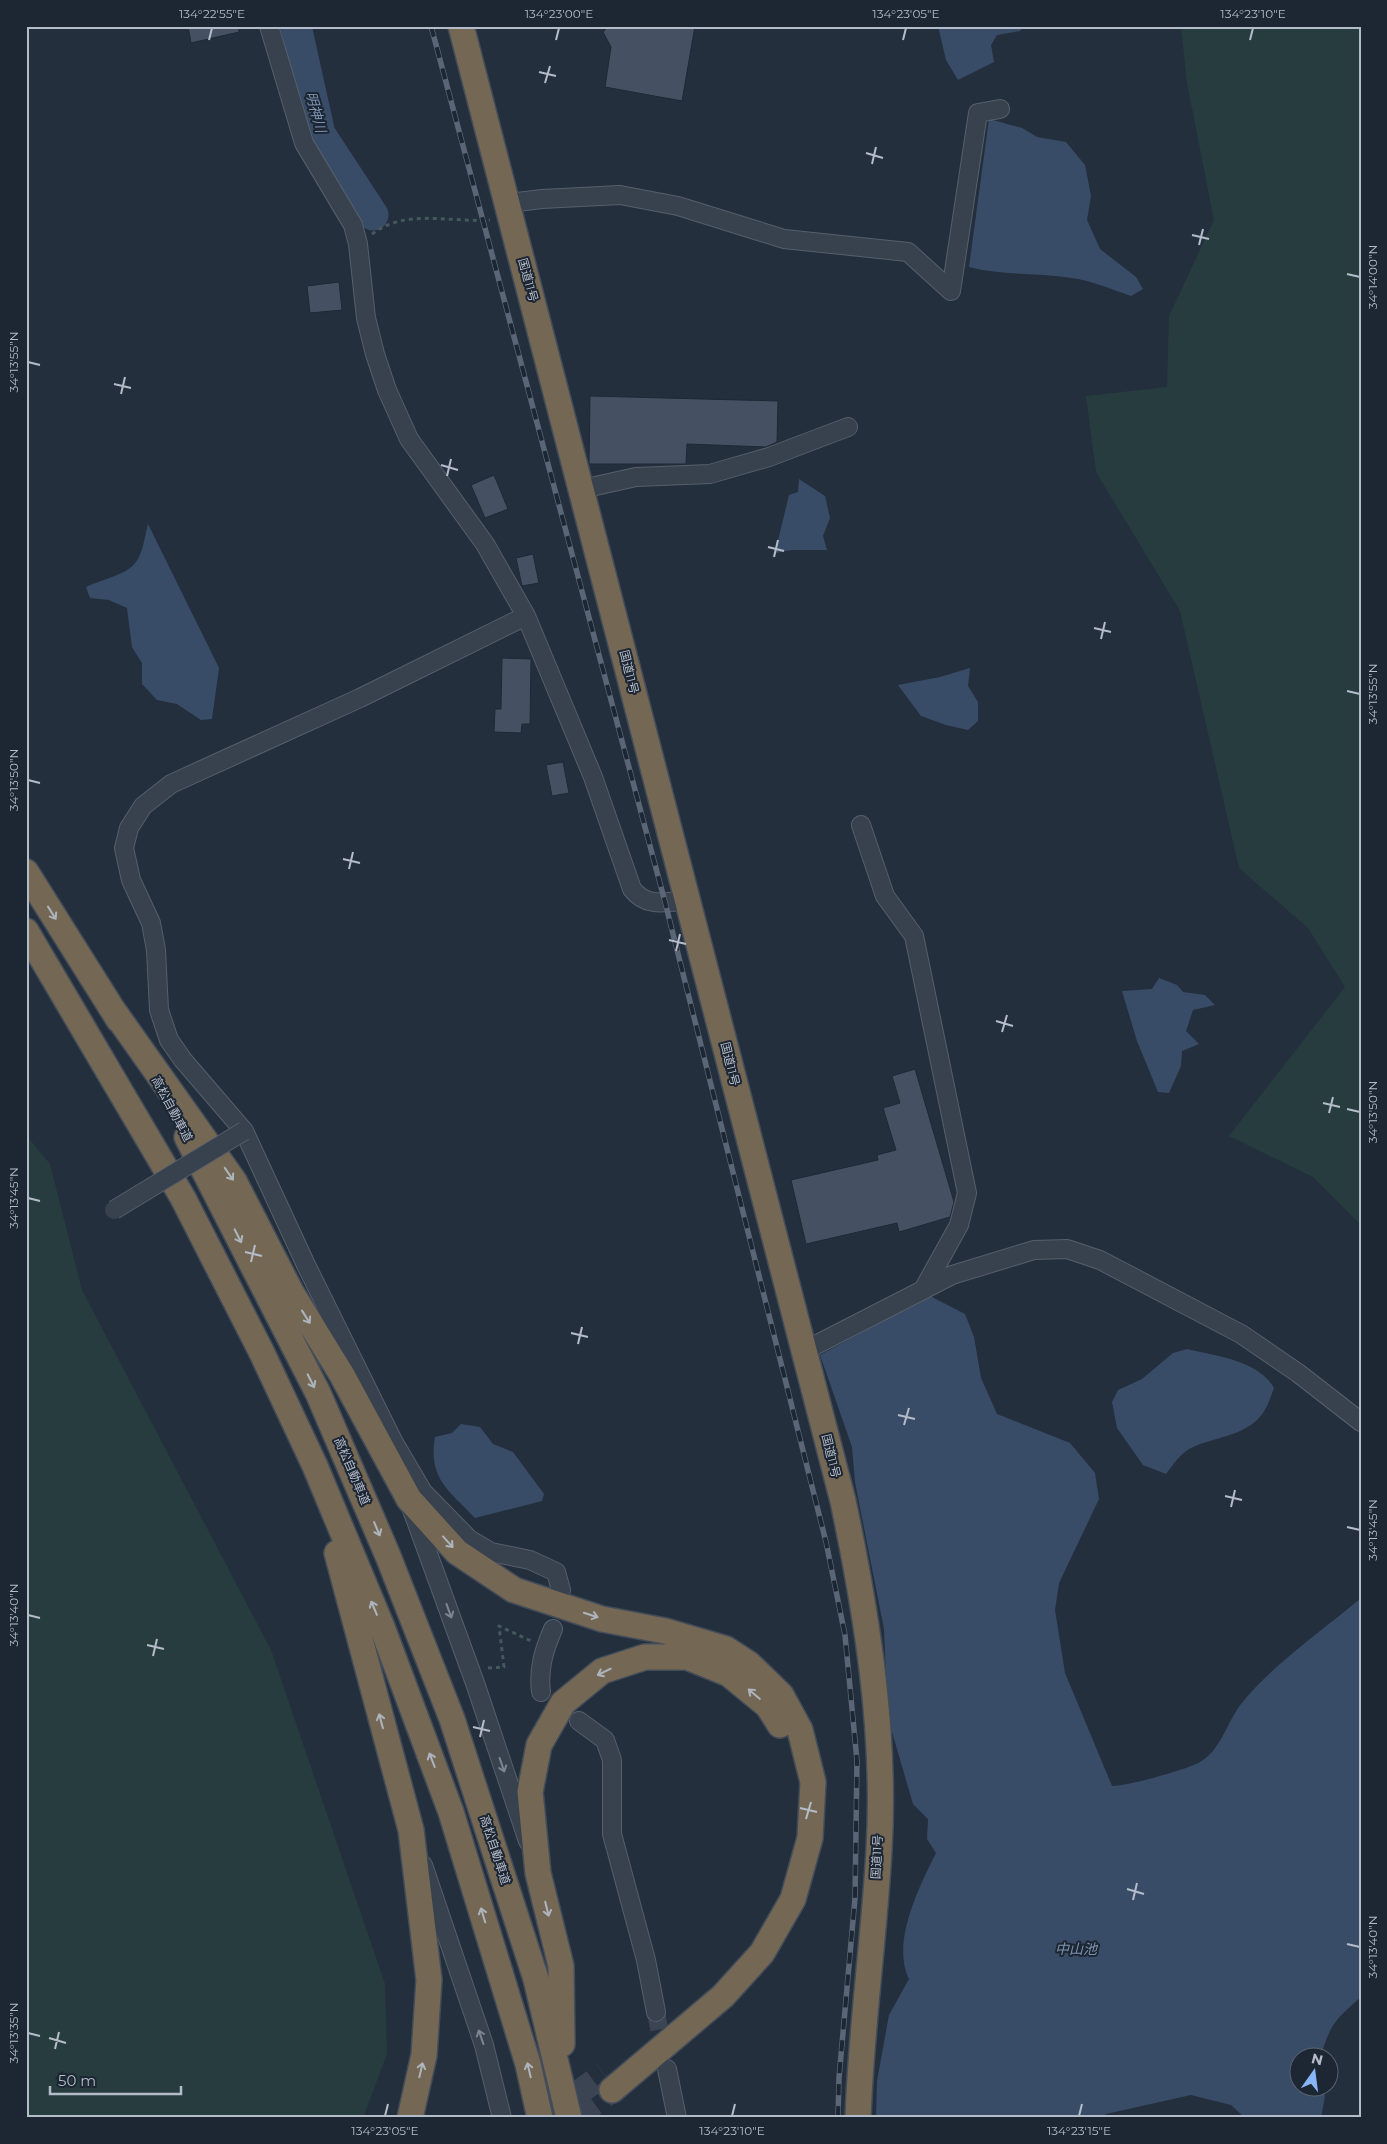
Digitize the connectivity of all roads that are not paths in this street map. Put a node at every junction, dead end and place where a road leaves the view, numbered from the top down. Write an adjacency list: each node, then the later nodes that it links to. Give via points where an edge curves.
1 (269, 26): 7 (street, via 304,143 353,226 366,318 387,390 409,439 485,544)
2 (461, 26): 4 (highway, 国道11号)
3 (1000, 109): 4 (street, via 978,113 952,291 908,252 784,239 678,206 620,196 542,199)
4 (510, 210): 6 (highway, 国道11号)
5 (848, 427): 6 (street, via 769,457 710,474 636,477)
6 (582, 488): 10 (highway, 国道11号)
7 (526, 616): 10 (street, via 593,777 632,889 648,902); 13 (street, via 360,698 171,784 143,806 129,828 124,848 131,880 151,923 156,950 159,1010 169,1040)
8 (861, 825): 15 (street, via 885,896 914,936 967,1193 959,1225)
9 (26, 872): 12 (highway, 高松自動車道, one-way to 12)
10 (688, 900): 16 (highway, 国道11号)
11 (26, 930): 18 (highway, via 183,1198)
12 (110, 1006): 19 (highway, one-way to 19, via 234,1181 291,1292 342,1375); 28 (highway, 高松自動車道, one-way to 28, via 164,1091 318,1393 388,1556 452,1719 536,1979)
13 (244, 1132): 14 (street, bridge); 20 (street, via 393,1441 423,1492 469,1538 491,1552 530,1560 556,1572)
14 (114, 1210)
15 (923, 1290): 16 (street); 17 (street, via 988,1262 1034,1250 1067,1249 1100,1260 1241,1334 1298,1372)
16 (804, 1351): 34 (highway, 国道11号, via 858,1576 879,1750 879,1849)
17 (1361, 1422)
18 (315, 1466): 24 (highway, one-way to 18); 31 (highway, one-way to 18, via 528,2064 452,1812 382,1627)
19 (408, 1500): 25 (street, one-way to 25); 25 (highway, one-way to 25, via 457,1552 514,1590 602,1619 664,1631 726,1649 748,1664 781,1695 800,1730 813,1782 810,1838 793,1899 762,1953 723,1996 608,2082 711,1986 749,1942 779,1891 796,1835 798,1782 787,1737 768,1706 729,1674 687,1657 645,1657 602,1671 563,1703 539,1745 530,1792)
20 (561, 1590)
21 (553, 1629): 22 (street, via 539,1677)
22 (542, 1692)
23 (579, 1721): 26 (street, via 605,1740 612,1760 612,1834 646,1960)
24 (411, 1830): 29 (highway, one-way to 24, via 424,2055 429,1980); 30 (street, one-way to 24, via 484,2045)
25 (538, 1873): 28 (highway, one-way to 28, via 561,1966)
26 (656, 2012)
27 (667, 2069): 33 (street)
28 (562, 2089): 32 (highway, 高松自動車道)
29 (410, 2118)
30 (502, 2118)
31 (540, 2118)
32 (569, 2118)
33 (677, 2118)
34 (858, 2118)

